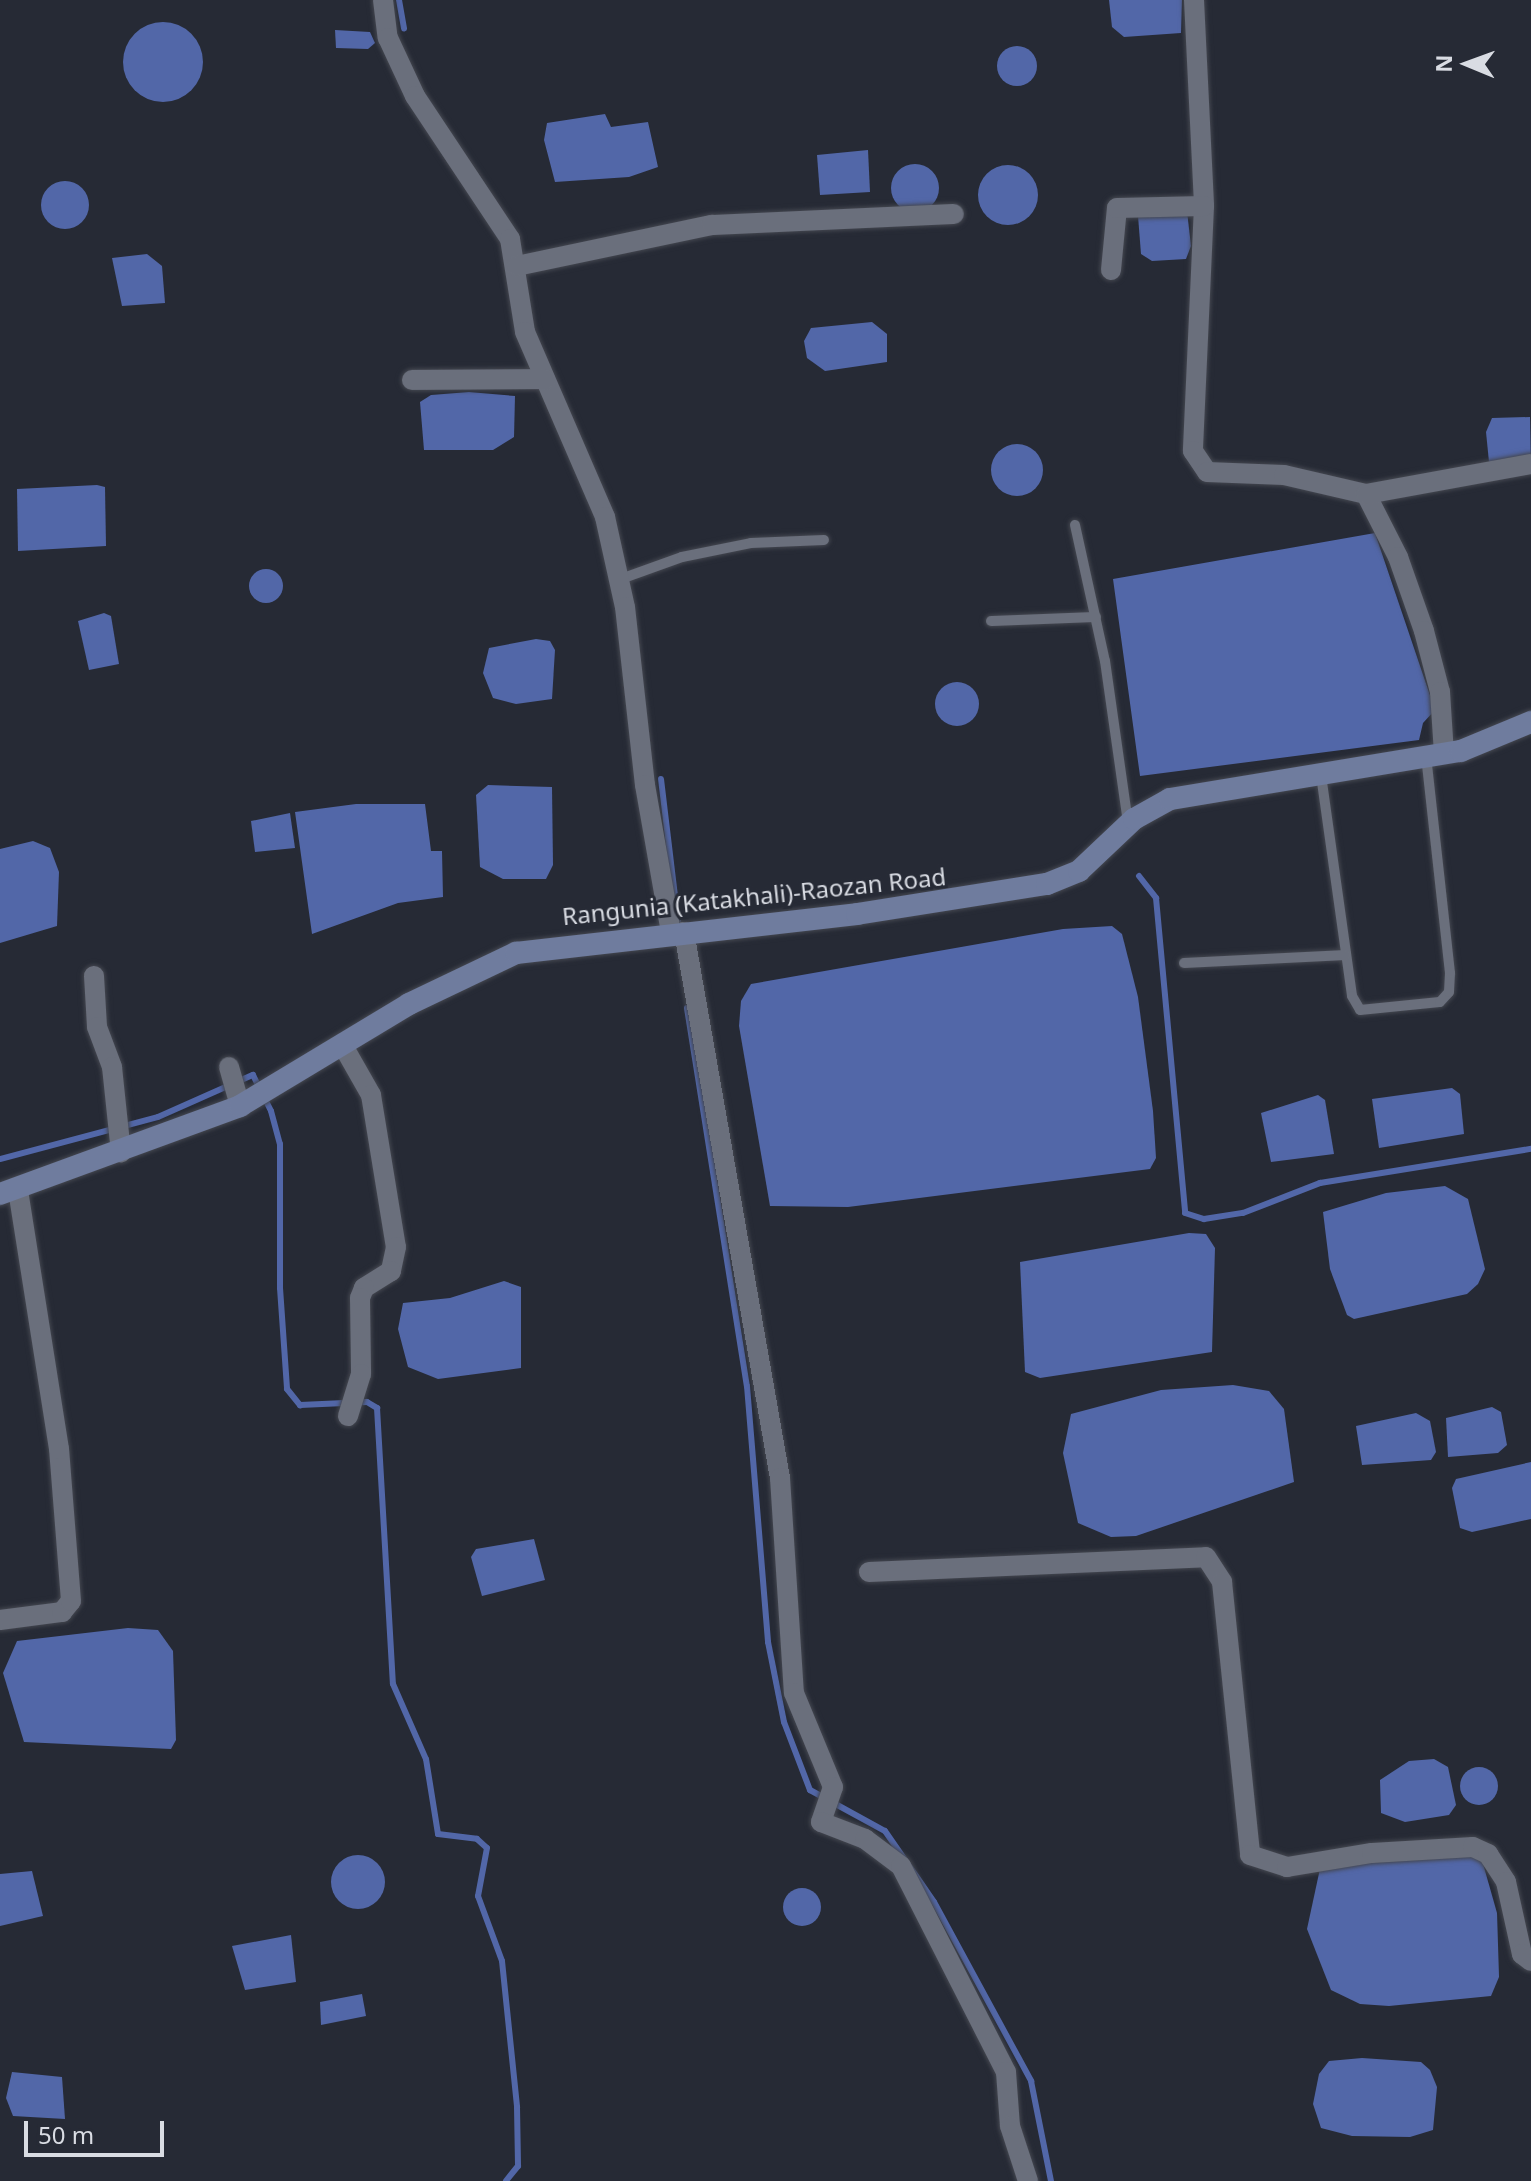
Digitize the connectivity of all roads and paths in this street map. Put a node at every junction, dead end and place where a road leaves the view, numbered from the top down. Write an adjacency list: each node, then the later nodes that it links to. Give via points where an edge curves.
1 (383, 0): 5 (street, via 396,60 510,239)
2 (1194, 0): 3 (street)
3 (1204, 206): 6 (street, via 1117,208); 10 (street, via 1193,451 1207,472 1284,475)
4 (954, 214): 5 (street, via 712,225)
5 (517, 266): 7 (street, via 525,332)
6 (1111, 270)
7 (545, 379): 8 (street); 13 (street, via 605,517)
8 (412, 380)
9 (1531, 464): 10 (street)
10 (1366, 494): 17 (street, via 1398,557 1424,631 1440,692)
11 (1075, 525): 14 (lane)
12 (824, 540): 13 (lane, via 751,543 682,557)
13 (618, 580): 20 (street)
14 (1096, 617): 15 (lane); 19 (lane)
15 (991, 621)
16 (1531, 722): 17 (main road, Rangunia (Katakhali)-Raozan Road)
17 (1435, 755): 18 (main road, Rangunia (Katakhali)-Raozan Road); 21 (lane, via 1449,992 1440,1002 1360,1010)
18 (1321, 775): 19 (main road, Rangunia (Katakhali)-Raozan Road, via 1170,799); 21 (lane)
19 (1128, 825): 20 (main road, Rangunia (Katakhali)-Raozan Road, via 1079,871 1047,884)
20 (677, 932): 24 (main road, Rangunia (Katakhali)-Raozan Road, via 516,953 478,967); 31 (street, via 780,1478 794,1693 833,1798 820,1815 822,1824 865,1839 901,1866 1001,2061 1016,2150)
21 (1346, 955): 22 (lane)
22 (1184, 963)
23 (94, 976): 25 (street, via 97,1027 112,1067)
24 (342, 1044): 25 (main road, Rangunia (Katakhali)-Raozan Road, via 276,1084 237,1089); 27 (street, via 371,1095 396,1247 391,1271 364,1288 360,1298 361,1374)
25 (118, 1138): 26 (main road, Rangunia (Katakhali)-Raozan Road)
26 (9, 1192): 29 (street, via 59,1449 71,1601 62,1612)
27 (348, 1416)
28 (869, 1572): 30 (street, via 1206,1557 1222,1582 1242,1823 1250,1855 1287,1867 1372,1853 1473,1847 1488,1854 1506,1882 1522,1954)
29 (0, 1620)
30 (1531, 1961)
31 (1028, 2181)

